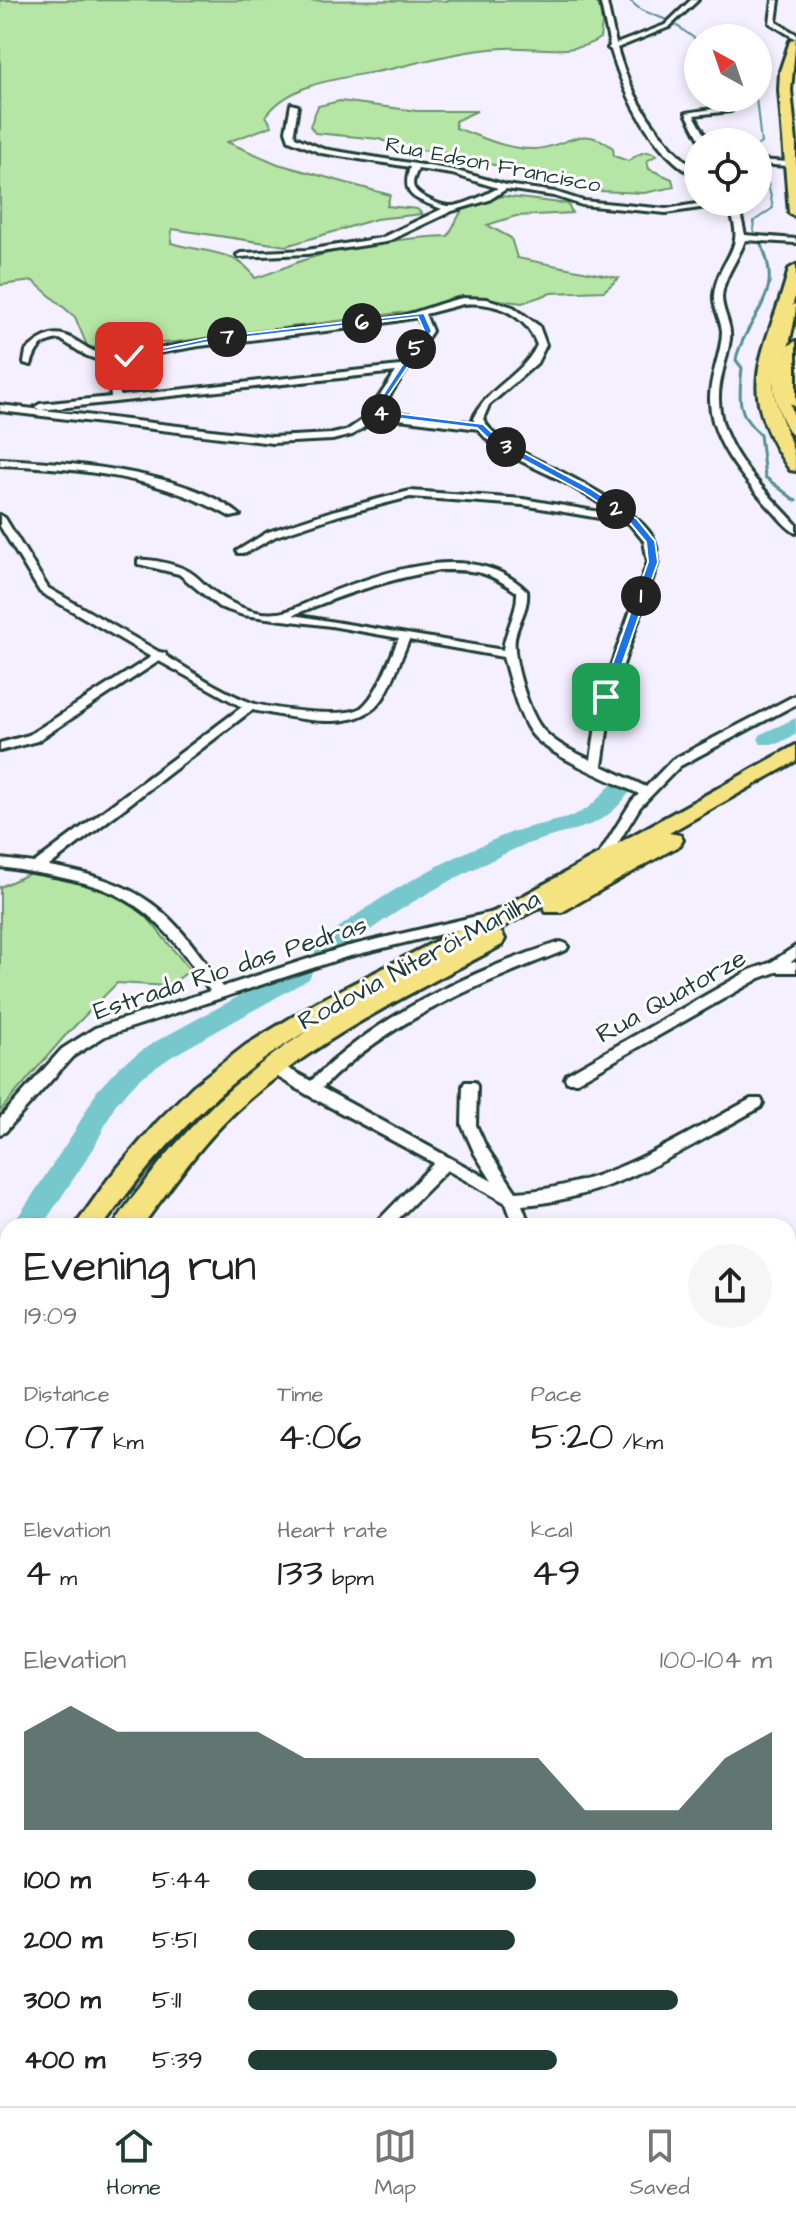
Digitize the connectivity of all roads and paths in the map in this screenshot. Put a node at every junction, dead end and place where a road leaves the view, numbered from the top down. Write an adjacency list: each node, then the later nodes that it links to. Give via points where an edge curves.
1 (600, 0): 5 (street)
2 (695, 0): 5 (street, via 667,26)
3 (776, 0): 4 (street, via 773,23)
4 (796, 39): 13 (highway, via 785,80)
5 (611, 48): 12 (street, via 652,134)
6 (796, 70): 8 (highway)
7 (294, 106): 14 (street, Rua Edson Francisco, via 292,138 306,146)
8 (796, 106)
9 (698, 112): 10 (street, via 690,113)
10 (698, 128)
11 (772, 163): 13 (street)
12 (684, 164)
13 (789, 164): 18 (highway)
14 (415, 165): 15 (street, Rua Edson Francisco); 16 (street, via 411,190)
15 (505, 187): 16 (street); 17 (street, Rua Edson Francisco, via 582,203)
16 (449, 209): 22 (street, via 396,236 364,245)
17 (684, 209)
18 (796, 213)
19 (738, 216): 20 (street)
20 (747, 238): 21 (street); 43 (street, via 718,293 726,333 714,401 717,423 758,490)
21 (796, 241)
22 (241, 255)
23 (796, 269): 33 (highway, via 767,354)
24 (796, 307): 36 (main road, via 776,371 783,410)
25 (421, 314): 27 (street, via 214,339 116,358 92,354 59,336 35,346); 28 (street, via 428,331); 35 (street, via 463,301 497,303 534,326 541,338 535,362 482,405)
26 (796, 346): 31 (highway, via 790,375)
27 (28, 363)
28 (404, 368): 30 (street); 34 (street)
29 (113, 370): 30 (street)
30 (116, 399): 32 (street)
31 (796, 402)
32 (6, 409): 34 (street, via 289,441 349,433)
33 (769, 409): 37 (highway); 39 (highway, via 777,436)
34 (373, 413): 35 (street)
35 (479, 426): 42 (street, via 497,442)
36 (796, 431)
37 (796, 452)
38 (0, 462): 40 (street, via 88,469 177,489)
39 (796, 466)
40 (235, 515)
41 (0, 518): 49 (street, via 44,590)
42 (633, 521): 44 (street, via 523,502 410,494 272,534); 54 (street, via 651,541 653,562 606,697)
43 (796, 530)
44 (242, 551)
45 (142, 562): 46 (street, via 183,572 234,610)
46 (282, 616): 47 (street); 48 (street, via 398,574 456,566 506,578 522,591)
47 (405, 636): 48 (street); 51 (street, via 378,696 356,715 319,717)
48 (508, 654): 54 (street, via 536,731 556,748)
49 (161, 655): 51 (street); 52 (street, via 33,738)
50 (796, 699): 56 (street, via 676,763)
51 (250, 706): 59 (street)
52 (0, 747)
53 (796, 752): 57 (highway, Rodovia Niterói-Manilha)
54 (596, 766): 56 (street)
55 (796, 769): 66 (highway, Rodovia Niterói-Manilha, via 343,1021)
56 (646, 792): 57 (street)
57 (601, 861): 60 (highway, Rodovia Niterói-Manilha)
58 (0, 863): 59 (street)
59 (37, 868): 65 (street, via 78,874 140,898 187,945)
60 (510, 913): 65 (street, Estrada Rio das Pedras, via 345,952); 74 (highway, Rodovia Niterói-Manilha, via 327,1007 220,1078 153,1142)
61 (561, 947): 69 (street, via 408,1014 343,1055)
62 (796, 951): 63 (street)
63 (775, 967): 64 (street, Rua Quatorze); 67 (street, Rua Quatorze)
64 (796, 967)
65 (218, 992): 71 (street, Estrada Rio das Pedras, via 100,1032 67,1053)
66 (273, 1067): 69 (street); 75 (highway, Rodovia Niterói-Manilha, via 190,1143)
67 (572, 1078)
68 (470, 1086): 73 (street, via 469,1125)
69 (311, 1090): 72 (street)
70 (756, 1103): 73 (street, via 607,1180 568,1194)
71 (0, 1128)
72 (444, 1163): 73 (street); 76 (street)
73 (512, 1199): 77 (street)
74 (94, 1218)
75 (133, 1218)
76 (389, 1218)
77 (519, 1218)

